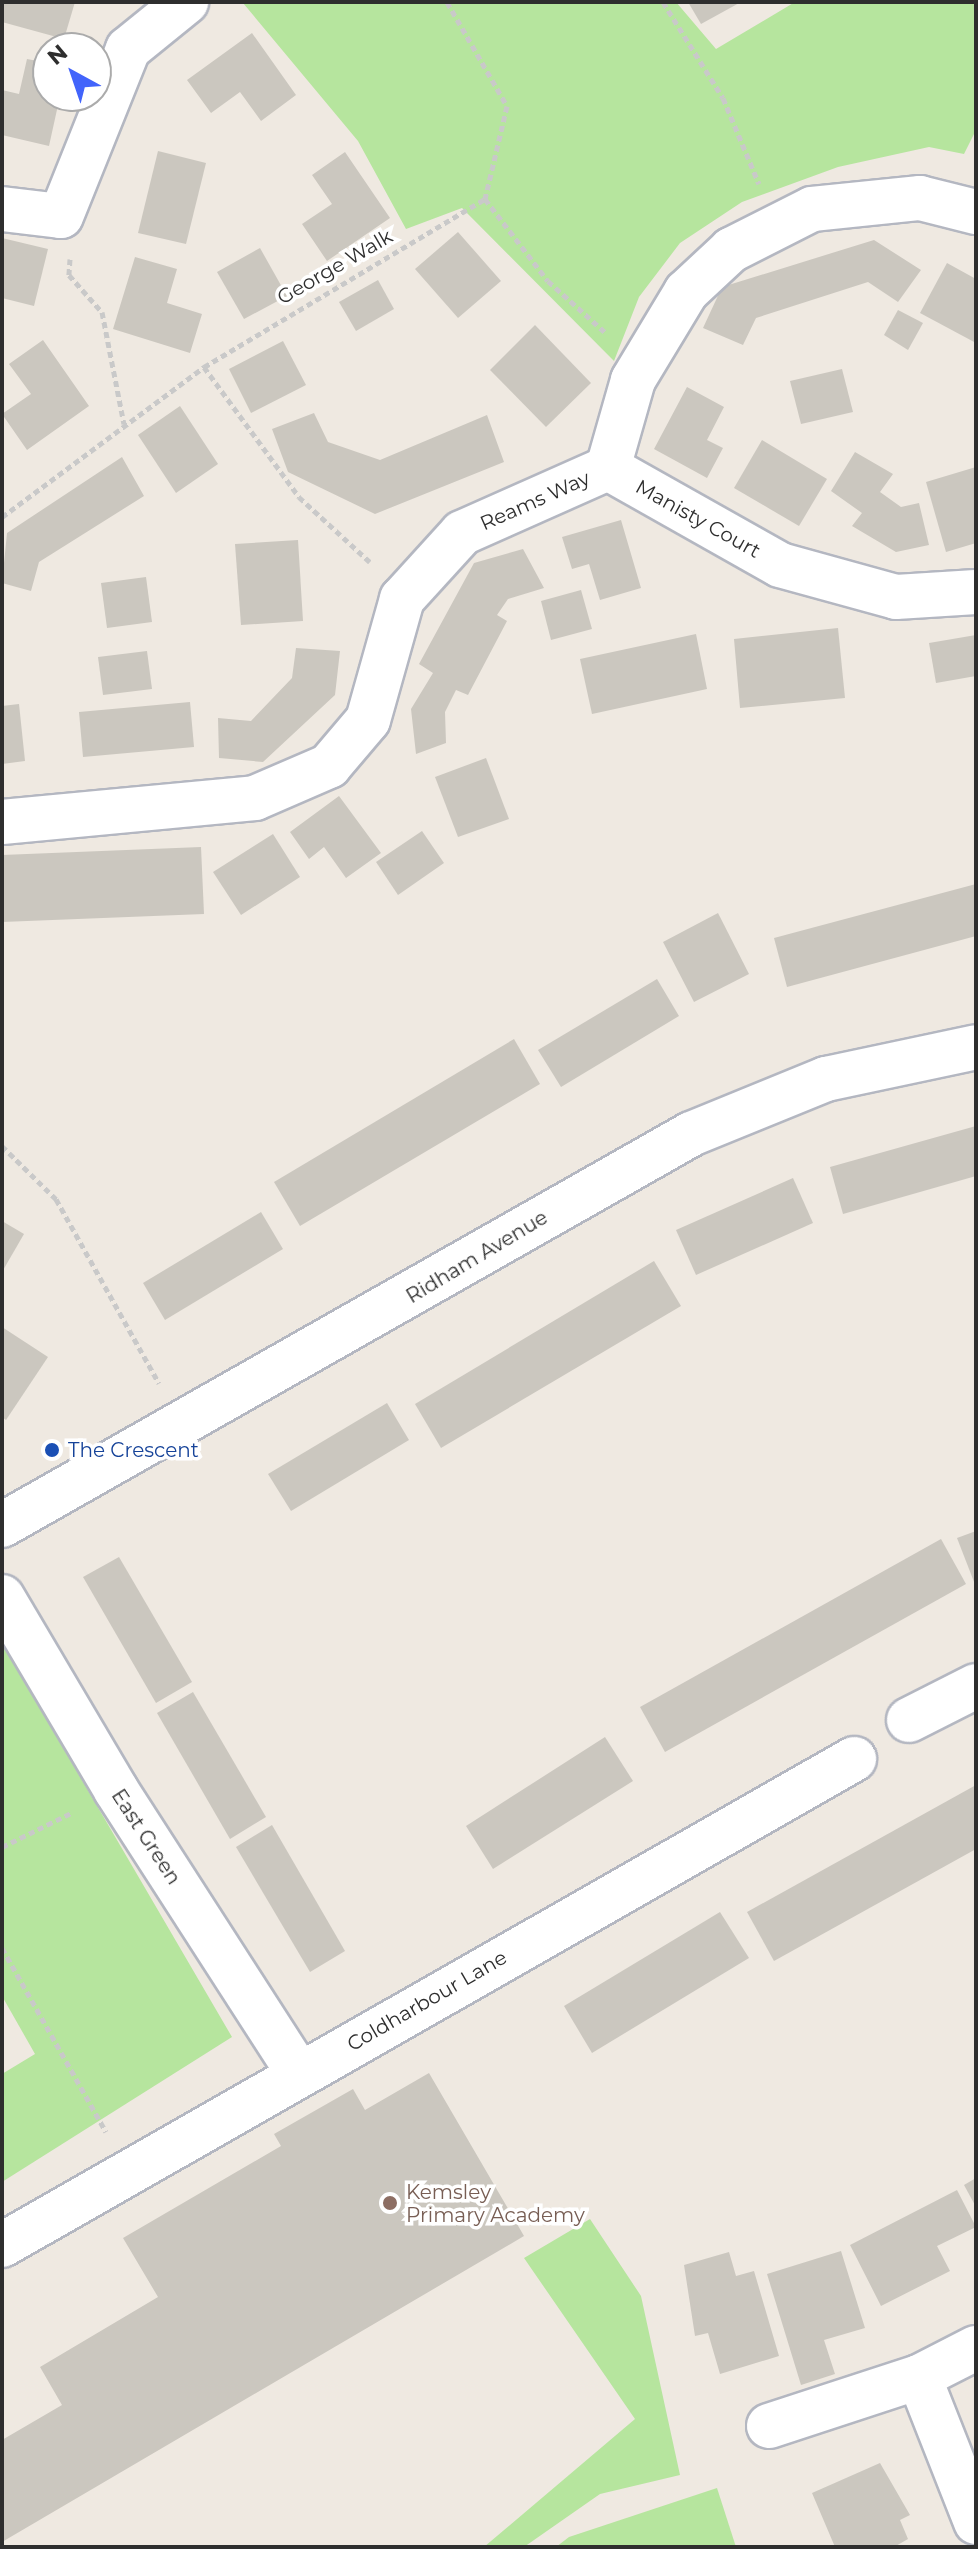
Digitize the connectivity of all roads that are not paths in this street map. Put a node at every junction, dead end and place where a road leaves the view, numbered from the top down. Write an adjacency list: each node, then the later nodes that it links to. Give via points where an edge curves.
1 (186, 2): 2 (street, via 128,49 61,216)
2 (2, 209)
3 (976, 212): 4 (street, Reams Way, via 920,198 812,209 731,250 686,292 633,380)
4 (608, 468): 5 (street, Manisty Court, via 780,565 896,597); 6 (street, Reams Way, via 462,533 402,599 368,720 329,766 255,798)
5 (976, 592)
6 (2, 822)
7 (976, 1047): 8 (street, Ridham Avenue, via 826,1079 691,1134)
8 (2, 1525)
9 (2, 1597): 13 (street, East Green, via 116,1790)
10 (976, 1686): 11 (street)
11 (909, 1720)
12 (854, 1759): 13 (street, Coldharbour Lane)
13 (298, 2072): 14 (street, Coldharbour Lane)
14 (2, 2245)
15 (976, 2348): 16 (street)
16 (919, 2377): 17 (street); 18 (street)
17 (769, 2426)
18 (976, 2522)

